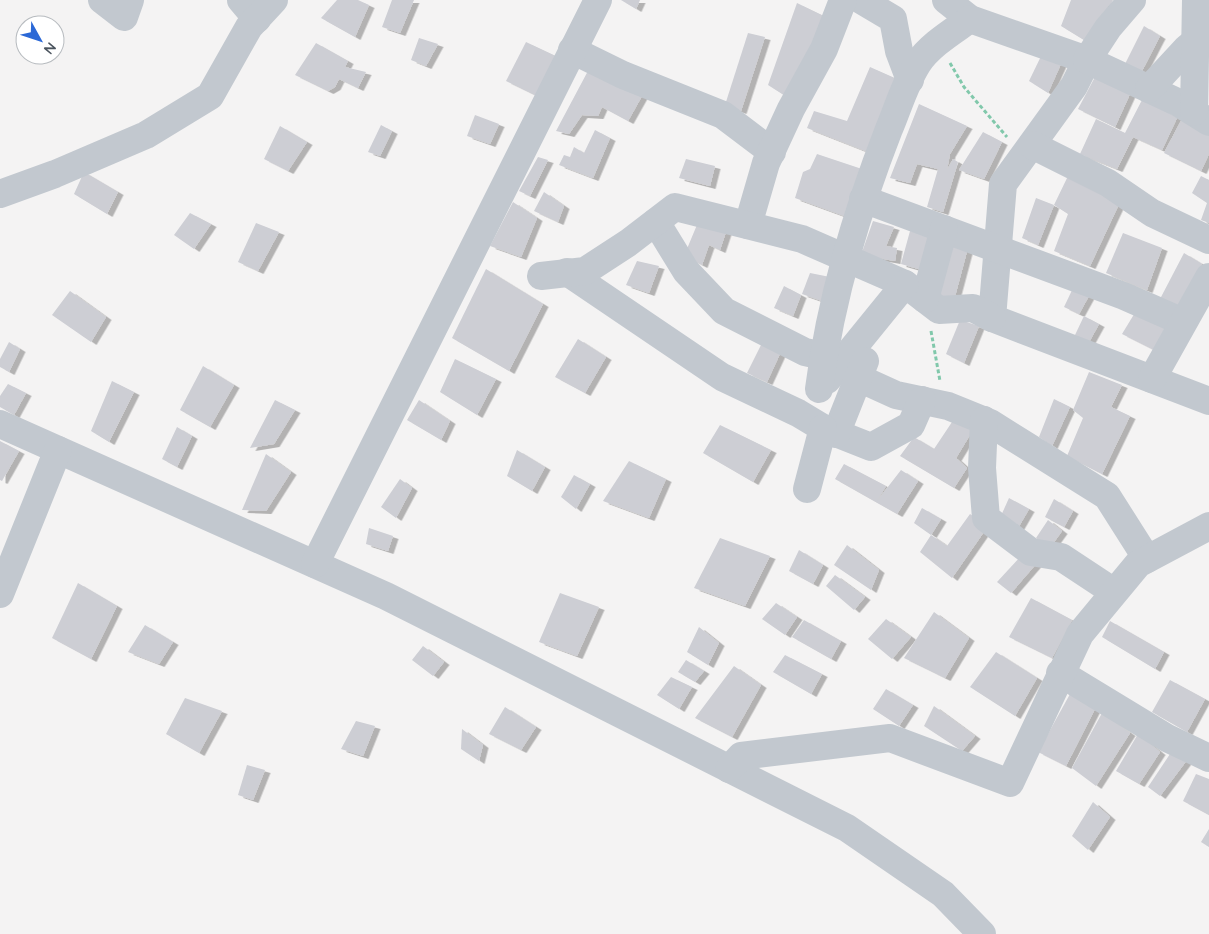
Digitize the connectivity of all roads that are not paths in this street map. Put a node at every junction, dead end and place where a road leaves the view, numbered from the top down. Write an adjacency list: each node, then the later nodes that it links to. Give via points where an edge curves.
1 (102, 0): 2 (street, via 124,17)
2 (130, 0)
3 (598, 0): 12 (street)
4 (842, 0): 18 (street, via 824,49)
5 (862, 0): 14 (street, via 893,20 899,51)
6 (946, 0): 10 (street)
7 (1132, 0): 13 (street)
8 (1196, 0): 11 (street)
9 (263, 4): 19 (street, via 210,96 146,135)
10 (970, 19): 13 (street); 14 (street, via 918,63)
11 (1201, 37): 15 (street); 16 (street)
12 (572, 50): 18 (street, via 623,75 723,115); 45 (street)
13 (1087, 60): 15 (street); 17 (street, via 1074,86)
14 (910, 80): 20 (street)
15 (1149, 89): 16 (street)
16 (1202, 117)
17 (1032, 145): 24 (street, via 1108,183 1152,213); 25 (street, via 1003,184)
18 (772, 152): 22 (street)
19 (0, 194)
20 (863, 200): 23 (street); 26 (street)
21 (656, 222): 22 (street, via 675,207); 27 (street, via 585,271); 33 (street, via 686,271 724,311)
22 (748, 225): 26 (street, via 802,239)
23 (944, 229): 25 (street); 30 (street)
24 (1209, 240)
25 (998, 249): 31 (street); 32 (street, via 1124,296)
26 (846, 258): 30 (street); 33 (street)
27 (567, 272): 28 (street); 37 (street, via 722,377)
28 (541, 276)
29 (1209, 277): 32 (street)
30 (915, 292): 31 (street, via 939,310 973,308); 33 (street, via 877,318)
31 (992, 318): 34 (street)
32 (1183, 322): 34 (street)
33 (840, 367): 35 (street, via 896,394); 37 (street); 40 (street)
34 (1152, 379): 36 (street)
35 (922, 400): 38 (street); 40 (street, via 911,425 871,447)
36 (1209, 401)
37 (798, 413): 40 (street)
38 (984, 420): 44 (street, via 1107,496); 46 (street, via 982,468 986,518 1031,552 1061,557)
39 (0, 424): 41 (street)
40 (829, 431): 42 (street)
41 (58, 450): 45 (street); 47 (street)
42 (807, 489)
43 (1209, 526): 44 (street)
44 (1147, 559): 46 (street, via 1138,564)
45 (315, 564): 50 (street, via 386,596)
46 (1114, 592): 48 (street, via 1080,634)
47 (0, 594)
48 (1060, 673): 49 (street, via 1167,738); 50 (street, via 1010,783 890,738 741,756)
49 (1209, 758)
50 (730, 769): 51 (street, via 847,828 943,894)
51 (982, 934)

